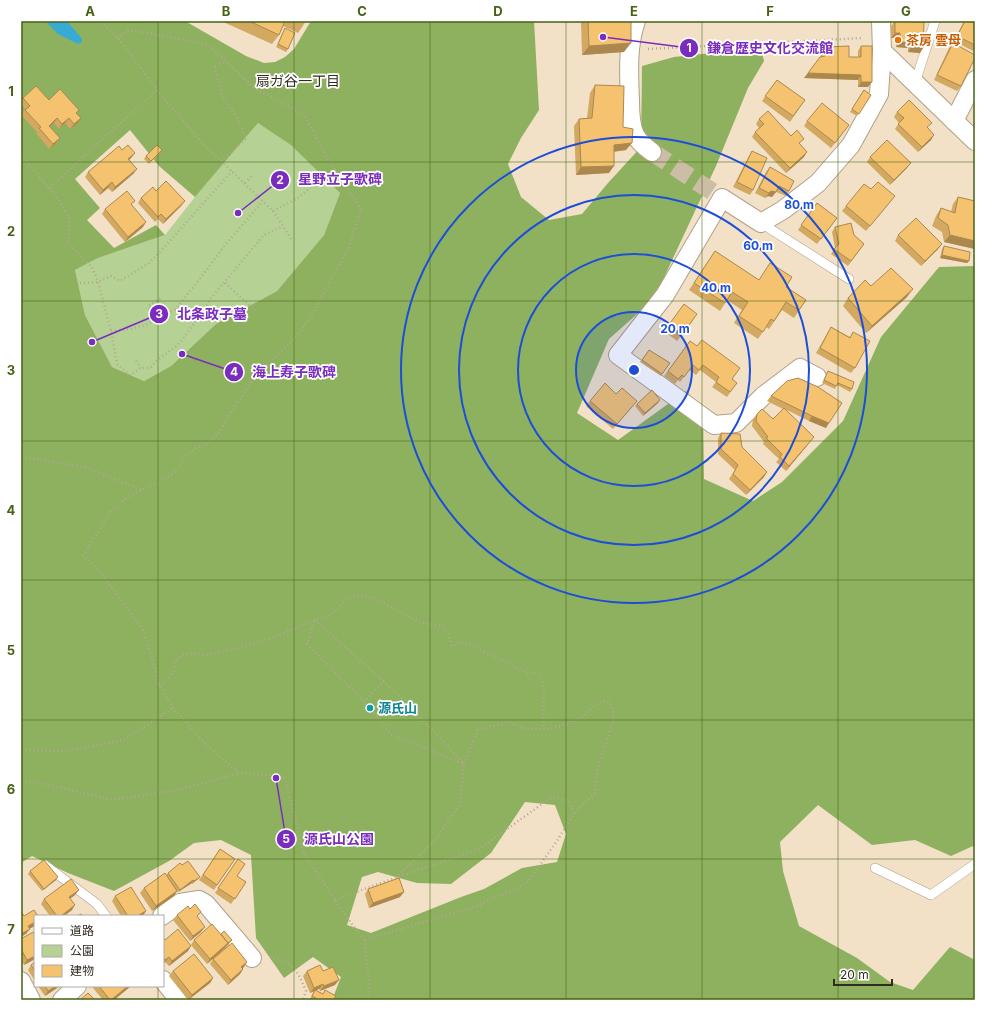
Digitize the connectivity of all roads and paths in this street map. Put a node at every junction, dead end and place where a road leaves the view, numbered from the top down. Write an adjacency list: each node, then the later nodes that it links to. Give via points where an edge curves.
1 (99, 21): 5 (path)
2 (636, 21): 6 (street)
3 (935, 21): 9 (lane)
4 (882, 36): 6 (path); 9 (street); 23 (street, via 879,94 851,145 818,183)
5 (118, 38): 7 (path, via 128,30 209,45); 10 (path)
6 (630, 50): 13 (street, via 628,67 632,125 638,140)
7 (227, 62): 15 (path, via 214,65 216,76 223,98 238,119 246,139); 38 (path, via 252,86 304,115 325,154 361,208 349,246 311,317 291,342 252,380 218,434 185,457 179,468 171,475)
8 (975, 80): 11 (street)
9 (915, 83): 11 (street)
10 (157, 90): 15 (path, via 204,145); 20 (path)
11 (954, 121): 12 (street)
12 (975, 141)
13 (652, 152)
14 (22, 157): 20 (path)
15 (221, 160): 16 (path)
16 (232, 171): 19 (path); 27 (path, via 148,263 120,281 111,276)
17 (252, 176): 19 (path)
18 (314, 180): 22 (path, via 309,189 296,199)
19 (245, 183): 21 (path)
20 (49, 188): 27 (path, via 60,201 70,221 68,242 92,267)
21 (263, 201): 22 (path); 32 (path, via 176,309)
22 (273, 211): 24 (path)
23 (761, 223): 26 (lane); 36 (street, via 722,198 664,296 618,355 714,425 736,423 763,396 800,368)
24 (283, 226): 25 (path); 29 (path, via 264,235)
25 (292, 240)
26 (849, 279)
27 (98, 282): 28 (path); 33 (path)
28 (80, 283)
29 (225, 283): 31 (path); 35 (path, via 211,298 182,340 150,368)
30 (161, 298): 32 (path, via 148,306)
31 (256, 312)
32 (156, 319): 33 (path, via 130,329)
33 (111, 331): 35 (path, via 117,364 130,375)
34 (136, 361): 35 (path)
35 (141, 368)
36 (817, 377)
37 (21, 458): 38 (path, via 88,468)
38 (143, 490): 41 (path, via 128,497 111,511 83,556 102,573 143,630)
39 (315, 620): 40 (path); 41 (path, via 272,638 231,650 181,656 168,679); 42 (path, via 307,644); 44 (path, via 328,617 349,598 366,595 418,621 443,628 452,646 468,643 540,677 544,686)
40 (384, 681): 42 (path); 46 (path)
41 (159, 685): 43 (path)
42 (364, 702): 46 (path, via 390,734)
43 (173, 708): 45 (path, via 124,740 64,751); 47 (path, via 205,744)
44 (543, 728)
45 (21, 750)
46 (464, 764): 49 (path, via 478,730 508,722 525,729 548,729 568,724 597,704 608,702 612,706 614,718 596,774 595,793); 53 (path, via 460,804 436,839)
47 (239, 773): 48 (path, via 178,790 113,800 40,782); 54 (path, via 284,776 302,850)
48 (21, 781)
49 (574, 813): 53 (path, via 569,801 552,797 479,849); 57 (path, via 526,884 477,906)
50 (975, 864): 52 (lane, via 931,895)
51 (45, 865): 55 (lane, via 97,904)
52 (875, 868)
53 (396, 878): 54 (path)
54 (336, 900): 57 (path)
55 (105, 915)
56 (163, 915): 58 (street, via 180,903 199,900 206,904)
57 (364, 940): 66 (path, via 369,980)
58 (252, 958): 65 (path, via 259,954 293,966 306,991)
59 (21, 981): 62 (street)
60 (164, 981): 64 (street)
61 (76, 987): 63 (street)
62 (31, 1000)
63 (62, 1000)
64 (180, 1000)
65 (303, 1000)
66 (368, 1000)

